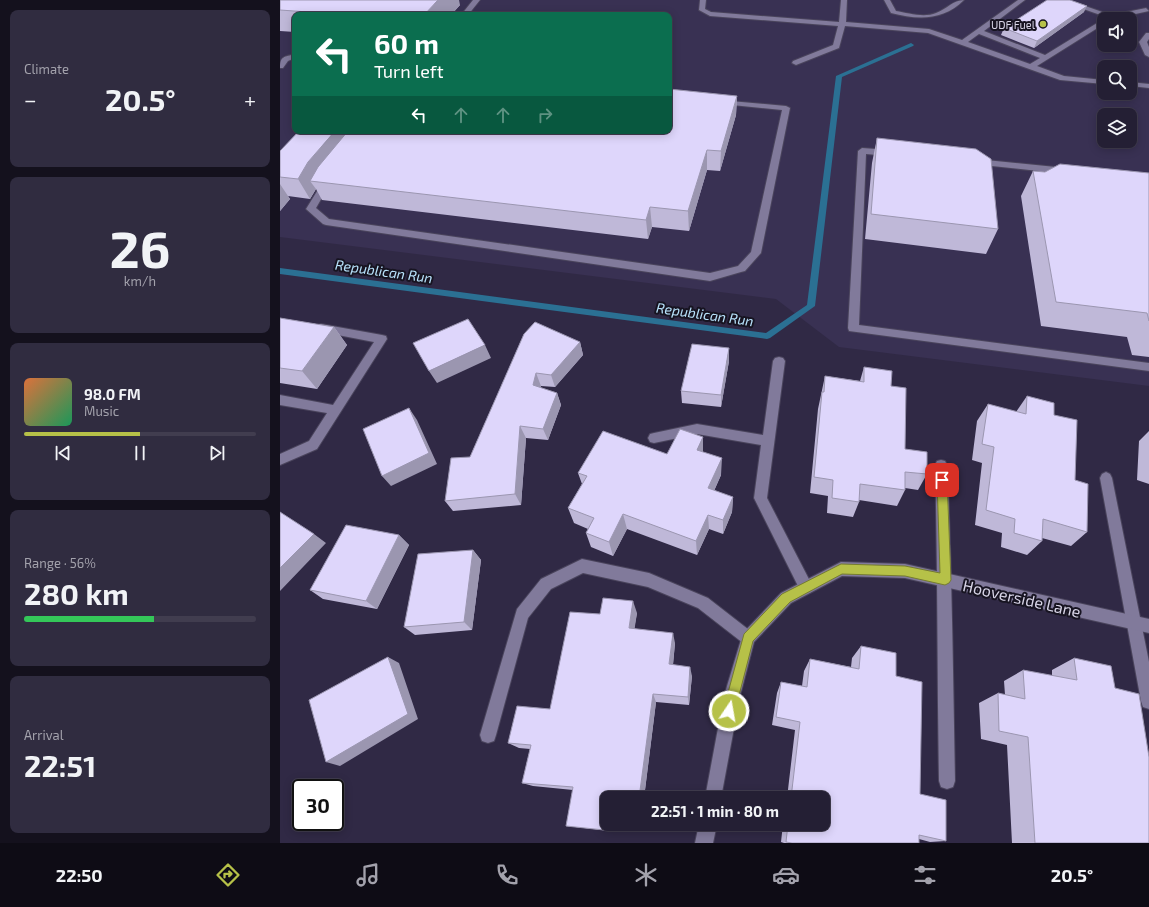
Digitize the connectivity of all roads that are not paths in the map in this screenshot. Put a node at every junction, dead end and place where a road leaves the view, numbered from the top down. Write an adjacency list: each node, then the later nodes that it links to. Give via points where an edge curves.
1 (477, 0): 8 (street)
2 (703, 0): 10 (street, via 702,10 710,14)
3 (844, 0): 10 (street)
4 (887, 0): 5 (street, via 893,12 927,16 937,14)
5 (961, 0)
6 (1022, 0): 12 (street)
7 (1061, 0): 9 (street)
8 (467, 12)
9 (1097, 13)
10 (842, 24): 14 (street, via 929,31); 18 (street, via 836,46)
11 (1097, 26): 17 (street)
12 (978, 31): 14 (street); 17 (street)
13 (1149, 34): 15 (street, via 1143,42)
14 (962, 43): 20 (street)
15 (1149, 55)
16 (292, 57): 19 (street, via 285,59)
17 (1046, 58): 20 (street)
18 (796, 63)
19 (280, 66)
20 (1031, 67): 21 (street, via 1063,78)
21 (1097, 81)
22 (1137, 85): 23 (street)
23 (1149, 86)
24 (710, 101): 28 (street, via 786,108 756,253 741,269 710,277 326,222 311,209)
25 (901, 154): 31 (street, via 862,151 853,328)
26 (968, 161): 27 (street)
27 (1077, 172)
28 (334, 173)
29 (311, 327): 33 (street, via 382,339)
30 (779, 361): 35 (street)
31 (1149, 367)
32 (280, 400): 33 (street)
33 (336, 410): 36 (street, via 313,445)
34 (654, 438): 35 (street, via 697,429)
35 (768, 442): 40 (street, via 760,498)
36 (280, 460)
37 (941, 466): 39 (street)
38 (1106, 478): 41 (street)
39 (945, 580): 40 (street, Hooverside Lane, via 905,571 841,569); 41 (street, Hooverside Lane); 45 (street)
40 (806, 587): 42 (street, Hooverside Lane, via 786,598)
41 (1142, 625): 43 (street)
42 (748, 638): 44 (street, via 703,603 649,580 582,566 546,584 522,614); 46 (street, Hooverside Lane, via 732,696)
43 (1149, 701)
44 (488, 735)
45 (947, 781)
46 (714, 791)
47 (707, 831): 48 (street)
48 (704, 843)

